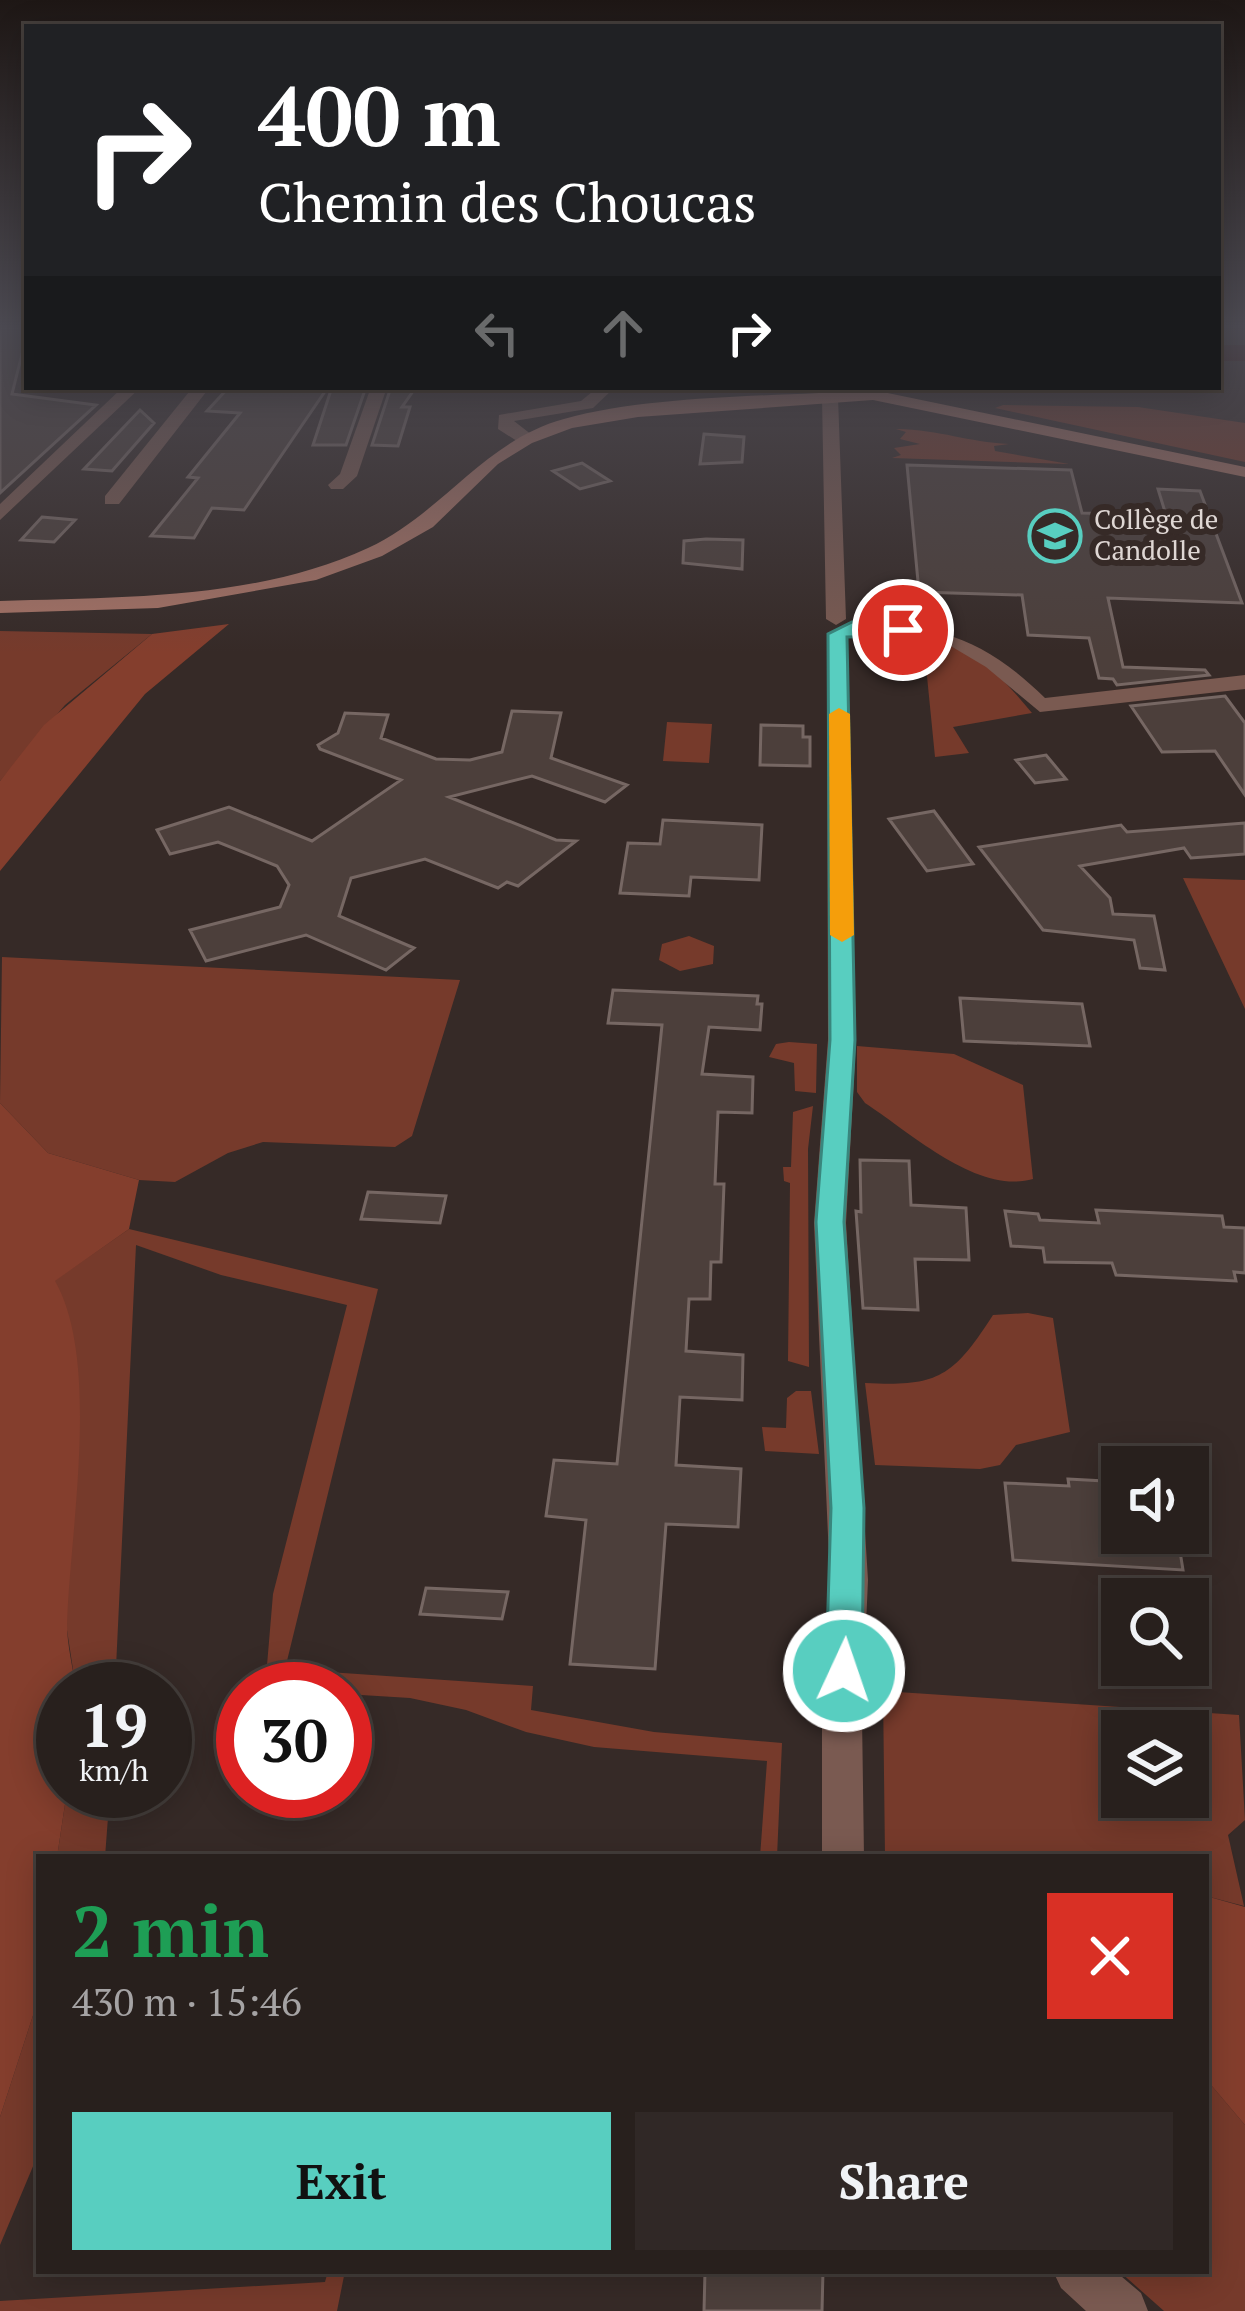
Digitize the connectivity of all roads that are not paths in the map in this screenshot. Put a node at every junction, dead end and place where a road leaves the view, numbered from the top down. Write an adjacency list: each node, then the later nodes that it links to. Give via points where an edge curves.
1 (82, 436): 14 (street)
2 (163, 436): 13 (street)
3 (362, 436): 12 (street)
4 (520, 436): 9 (street)
5 (537, 436): 9 (street)
6 (580, 436): 10 (street)
7 (832, 436): 17 (street)
8 (1076, 436): 11 (street)
9 (526, 439): 10 (street); 15 (street, via 426,523 309,576 158,602)
10 (548, 446): 16 (street, via 422,545 358,574 221,608)
11 (1245, 472)
12 (337, 485)
13 (112, 500)
14 (0, 514)
15 (0, 607)
16 (0, 620)
17 (842, 627): 18 (street, via 961,638 1040,705); 19 (street, via 842,1040 830,1222 849,1580)
18 (1245, 682)
19 (843, 1854)
20 (1081, 2274): 21 (street)
21 (1123, 2311)

